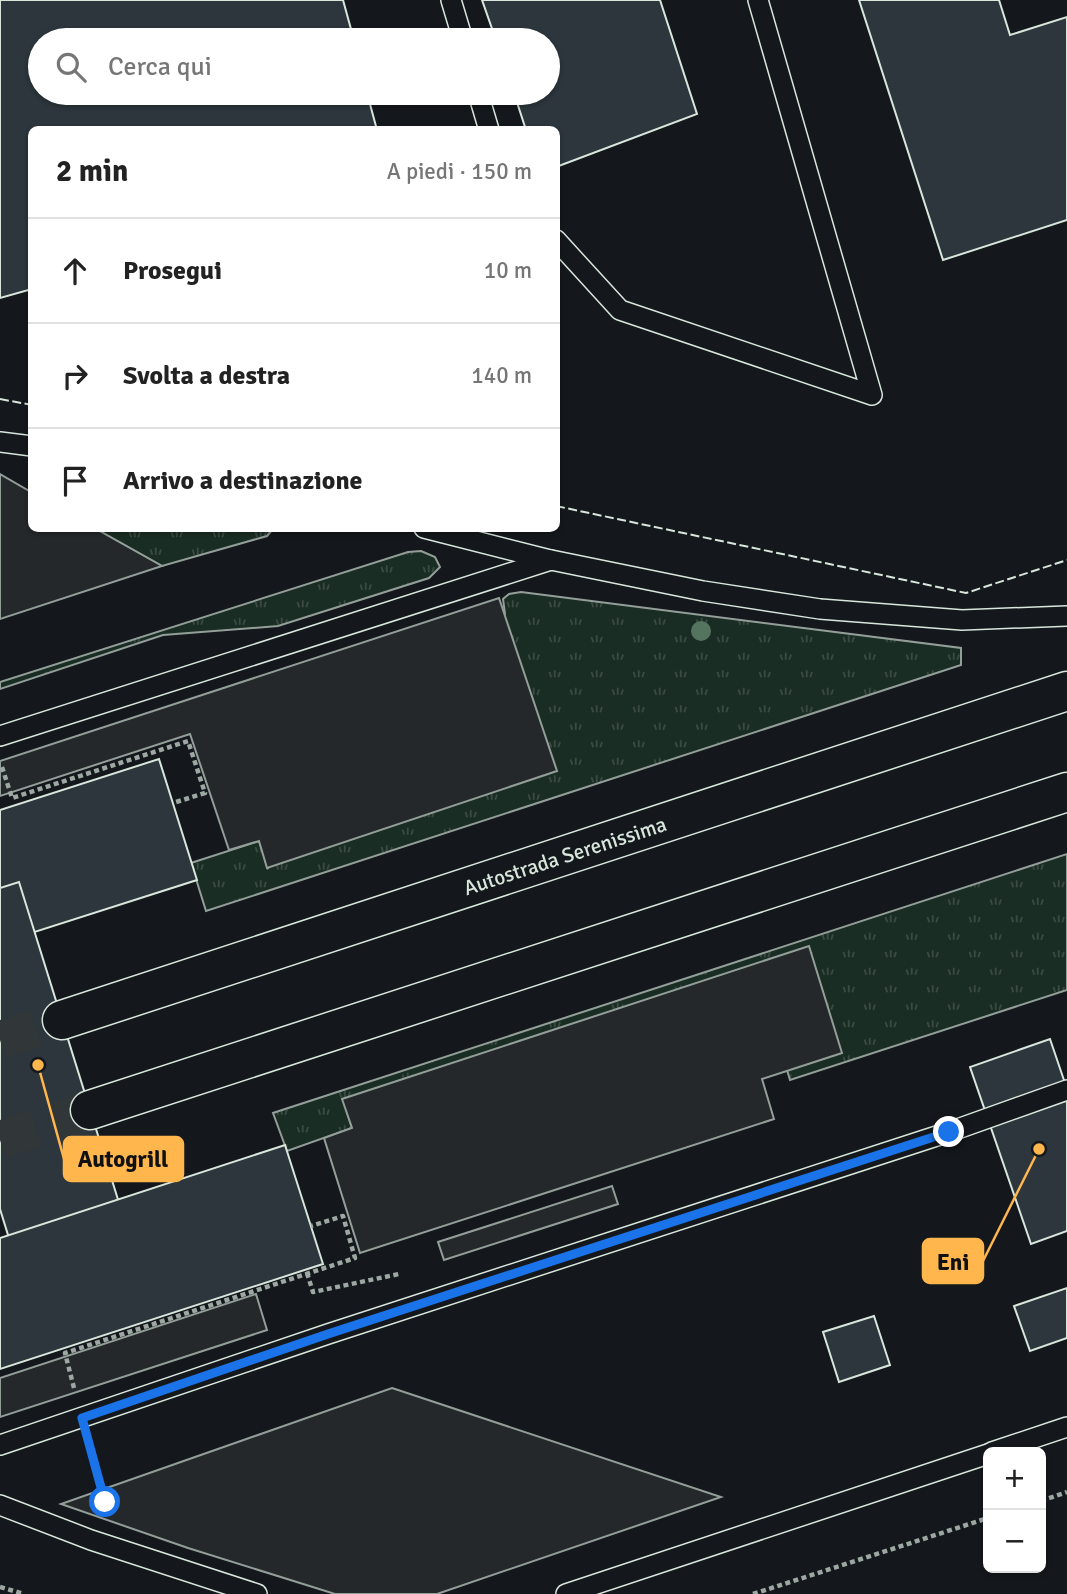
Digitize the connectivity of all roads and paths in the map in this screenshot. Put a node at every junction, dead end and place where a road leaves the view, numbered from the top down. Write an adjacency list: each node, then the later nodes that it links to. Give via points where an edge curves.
1 (451, 0): 3 (lane)
2 (758, 0): 6 (lane, via 872,395 620,310)
3 (459, 28)
4 (482, 105): 5 (lane)
5 (488, 126)
6 (560, 244)
7 (0, 442): 8 (lane)
8 (28, 446)
9 (440, 532): 10 (lane)
10 (551, 560): 11 (lane, via 820,609 962,620); 13 (lane)
11 (1067, 616)
12 (1067, 691): 17 (highway, Autostrada Serenissima)
13 (0, 736)
14 (0, 761): 16 (path, via 12,798 188,741 205,793)
15 (1067, 792): 19 (highway)
16 (173, 803)
17 (62, 1020)
18 (1067, 1090): 21 (lane)
19 (90, 1110)
20 (311, 1226): 21 (path, via 342,1216 355,1258 65,1353)
21 (82, 1418): 23 (lane); 30 (path, via 105,1502)
22 (1067, 1427): 24 (lane)
23 (0, 1445)
24 (1008, 1447)
25 (983, 1455): 34 (lane)
26 (1067, 1492): 27 (path)
27 (1046, 1499)
28 (0, 1506): 30 (lane)
29 (983, 1520): 35 (path)
30 (91, 1540): 33 (lane)
31 (0, 1587): 32 (path)
32 (24, 1594)
33 (257, 1594)
34 (566, 1594)
35 (754, 1594)

